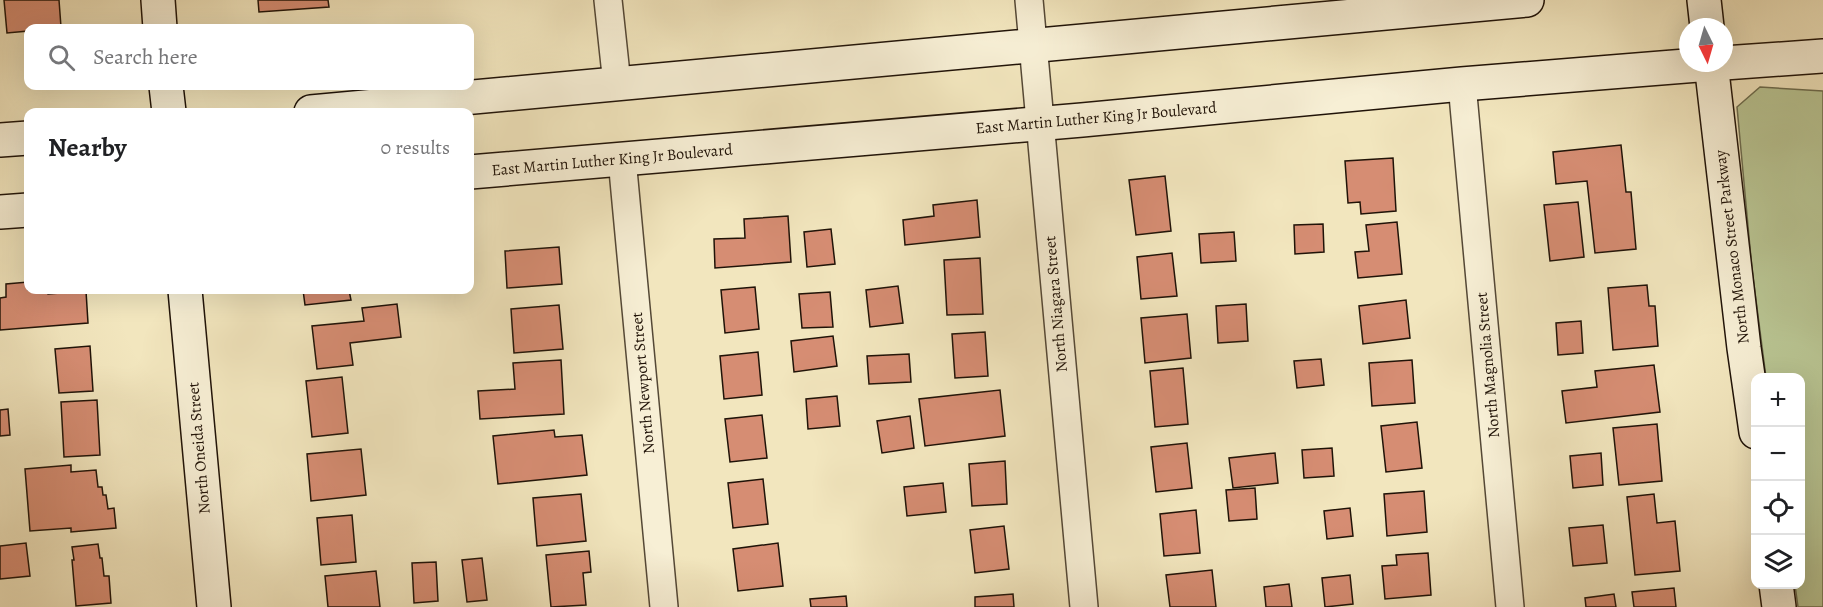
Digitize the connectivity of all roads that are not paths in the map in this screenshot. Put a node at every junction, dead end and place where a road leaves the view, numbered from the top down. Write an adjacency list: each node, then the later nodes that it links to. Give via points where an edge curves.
1 (158, 0): 8 (main road)
2 (608, 0): 14 (street)
3 (1029, 0): 9 (street, North Niagara Street)
4 (1527, 0): 6 (main road)
5 (1704, 0): 7 (main road)
6 (1454, 3): 9 (main road)
7 (1706, 18)
8 (160, 24)
9 (1034, 47): 14 (main road); 19 (street, North Niagara Street)
10 (1823, 56): 11 (main road, East Martin Luther King Jr Boulevard)
11 (1733, 62)
12 (1679, 66): 15 (main road, East Martin Luther King Jr Boulevard)
13 (1713, 72): 27 (main road, North Monaco Street Parkway)
14 (617, 84): 18 (main road)
15 (1462, 84): 19 (main road, East Martin Luther King Jr Boulevard); 32 (street, North Magnolia Street)
16 (166, 90): 17 (main road)
17 (168, 108)
18 (355, 108)
19 (1040, 124): 22 (main road, East Martin Luther King Jr Boulevard); 31 (street, North Niagara Street)
20 (24, 138): 21 (main road)
21 (0, 140)
22 (622, 159): 23 (main road, East Martin Luther King Jr Boulevard); 30 (street, North Newport Street)
23 (474, 172)
24 (24, 210): 25 (main road)
25 (0, 212)
26 (185, 294): 29 (main road, North Oneida Street)
27 (1754, 427)
28 (1777, 589): 33 (main road)
29 (214, 607)
30 (664, 607)
31 (1084, 607)
32 (1510, 607)
33 (1779, 607)

